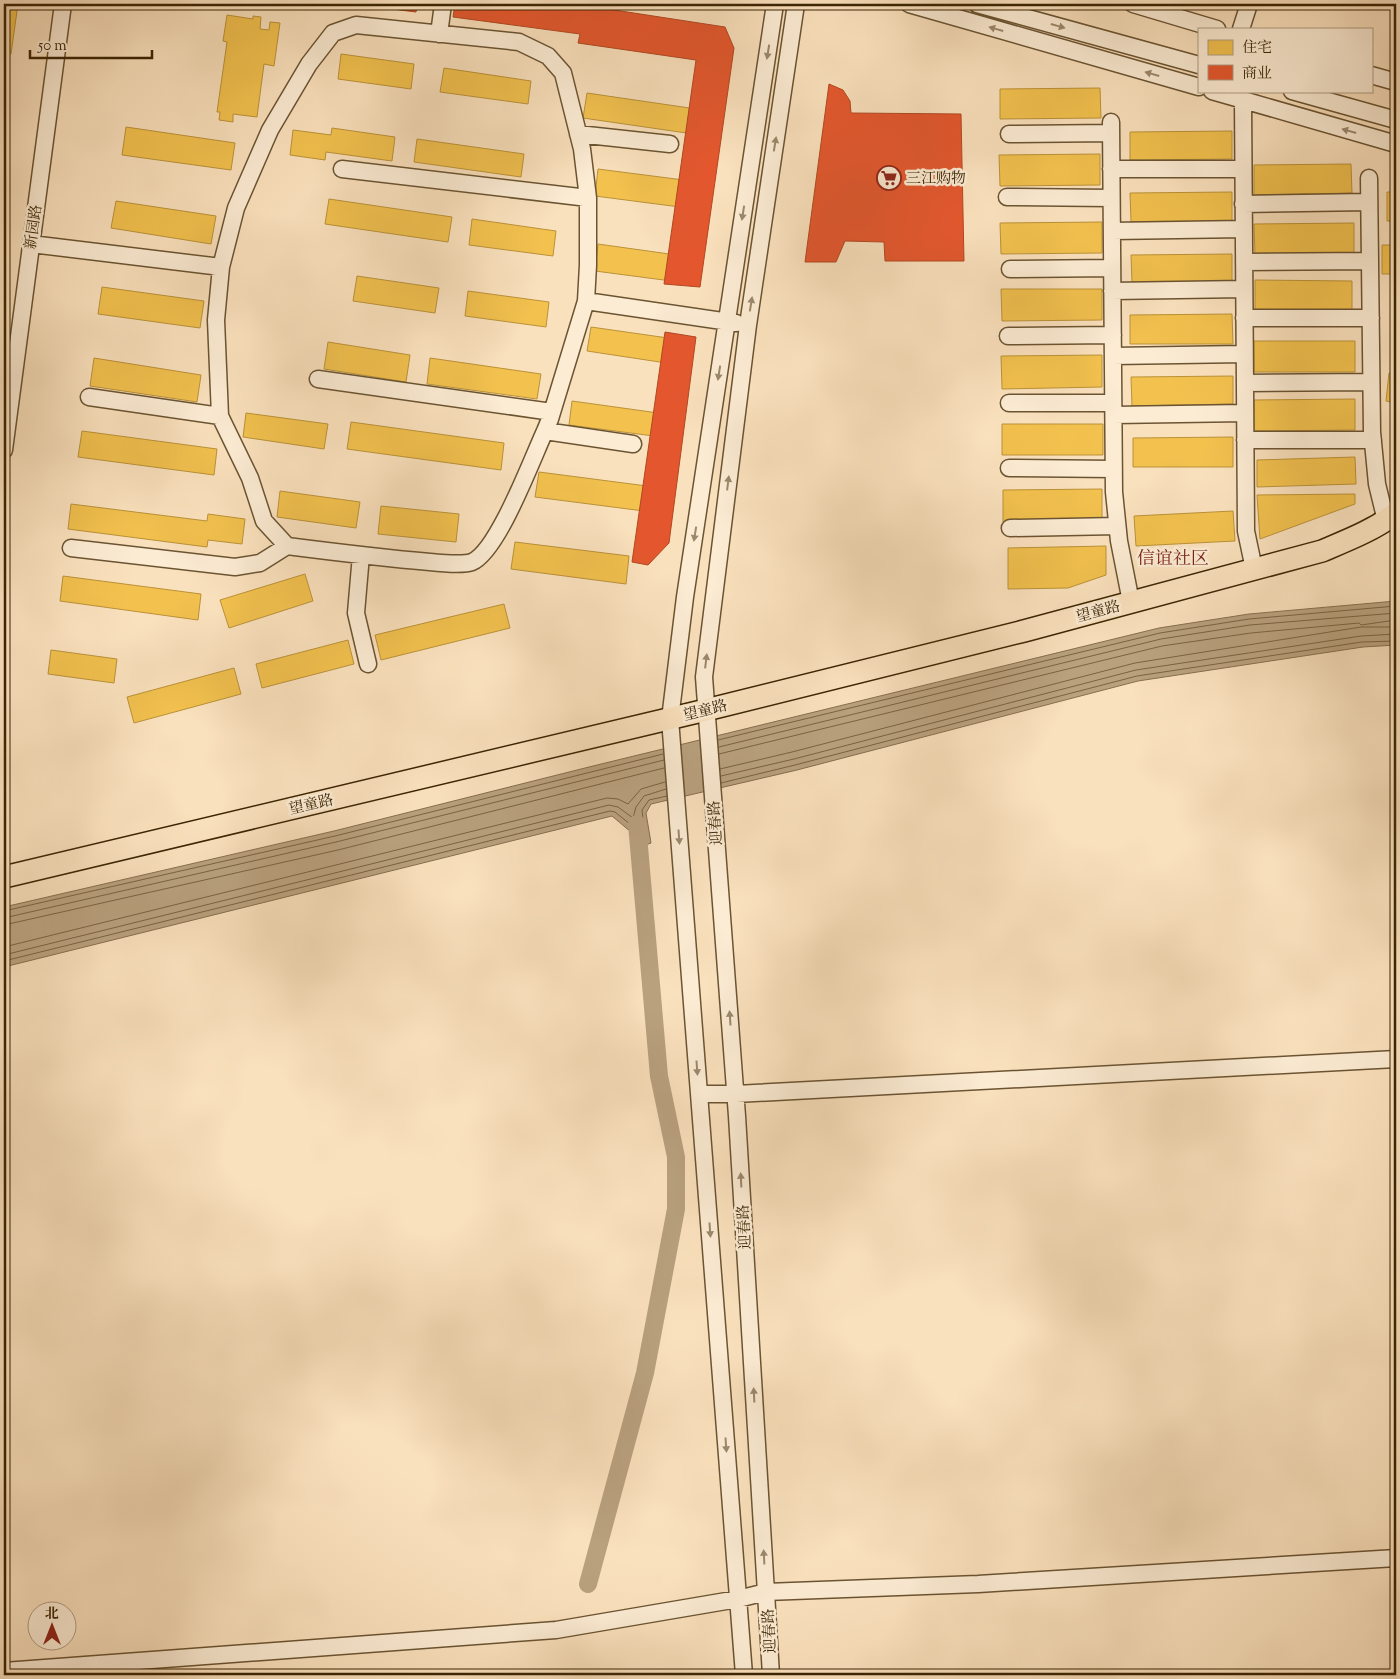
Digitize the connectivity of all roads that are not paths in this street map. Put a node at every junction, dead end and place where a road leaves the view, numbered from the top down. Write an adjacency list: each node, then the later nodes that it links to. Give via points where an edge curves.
1 (63, 4): 35 (street, 新园路)
2 (443, 4): 11 (street)
3 (775, 4): 46 (street, 迎春路, one-way to 46)
4 (796, 4): 47 (street, 迎春路, one-way to 4)
5 (909, 4): 15 (street, one-way to 5)
6 (977, 4): 12 (street, one-way to 12)
7 (1133, 4): 9 (street)
8 (1249, 4): 10 (street)
9 (1214, 28)
10 (1241, 28)
11 (439, 34): 20 (street, via 519,42 548,56 563,73); 38 (street, via 356,25 333,33 309,64 270,130 236,208)
12 (1198, 65)
13 (1372, 75): 14 (street)
14 (1396, 82)
15 (1198, 88)
16 (1215, 92): 18 (street)
17 (1296, 92): 19 (street)
18 (1243, 100): 23 (street, one-way to 18); 26 (street)
19 (1396, 120)
20 (578, 134): 22 (street); 29 (street)
21 (1009, 134): 25 (street, via 1111,127)
22 (670, 144)
23 (1396, 144)
24 (342, 169): 29 (street)
25 (1111, 169): 26 (street); 30 (street)
26 (1243, 169): 32 (street)
27 (1369, 178): 31 (street)
28 (1007, 197): 30 (street)
29 (588, 198): 43 (street)
30 (1111, 198): 34 (street)
31 (1369, 202): 32 (street); 36 (street)
32 (1244, 204): 33 (street)
33 (1244, 230): 34 (street); 37 (street)
34 (1112, 231): 39 (street)
35 (31, 244): 38 (street); 48 (street, 新园路)
36 (1370, 261): 37 (street); 45 (street)
37 (1244, 262): 41 (street)
38 (221, 267): 61 (street, via 216,320)
39 (1112, 268): 40 (street); 42 (street)
40 (1010, 269)
41 (1244, 289): 42 (street); 44 (street)
42 (1112, 291): 49 (street)
43 (586, 301): 46 (street); 59 (street)
44 (1244, 318): 45 (street); 51 (street)
45 (1371, 318): 54 (street)
46 (727, 321): 47 (street); 79 (street, 迎春路, one-way to 79)
47 (748, 326): 78 (street, 迎春路, one-way to 47, via 704,677)
48 (12, 331): 66 (street, 新园路)
49 (1113, 335): 50 (street); 52 (street)
50 (1008, 336)
51 (1244, 354): 52 (street); 55 (street)
52 (1113, 356): 58 (street)
53 (318, 379): 59 (street)
54 (1372, 382): 55 (street); 64 (street)
55 (1245, 383): 60 (street)
56 (90, 397): 61 (street)
57 (1009, 403): 58 (street)
58 (1114, 409): 60 (street); 68 (street)
59 (552, 412): 62 (street)
60 (1245, 413): 63 (street)
61 (220, 416): 72 (street, via 250,478 264,521)
62 (545, 431): 65 (street); 74 (street, via 502,526 490,546 472,562 447,563)
63 (1245, 440): 64 (street); 75 (street, via 1246,531)
64 (1373, 440): 69 (street, via 1377,484)
65 (633, 444)
66 (4, 450)
67 (1009, 468): 68 (street)
68 (1114, 469): 70 (street)
69 (1391, 517): 75 (main road, 望童路, via 1322,551)
70 (1117, 526): 71 (street); 76 (street)
71 (1010, 528)
72 (287, 546): 73 (street, via 260,563 235,567); 74 (street)
73 (71, 548)
74 (361, 555): 77 (street, via 356,613)
75 (1254, 569): 76 (main road, 望童路)
76 (1131, 602): 78 (main road, 望童路)
77 (368, 664)
78 (706, 710): 79 (main road, 望童路); 83 (street, 迎春路, one-way to 78)
79 (670, 718): 80 (main road, 望童路); 82 (street, 迎春路, one-way to 82)
80 (4, 878)
81 (1396, 1059): 83 (street)
82 (699, 1094): 83 (street); 86 (street, 迎春路, one-way to 86)
83 (736, 1094): 85 (street, 迎春路, one-way to 83)
84 (1396, 1558): 85 (street, via 978,1584)
85 (766, 1592): 86 (street); 89 (street, 迎春路)
86 (738, 1599): 87 (street, via 556,1630); 88 (street, 迎春路)
87 (4, 1671)
88 (744, 1675)
89 (771, 1675)

